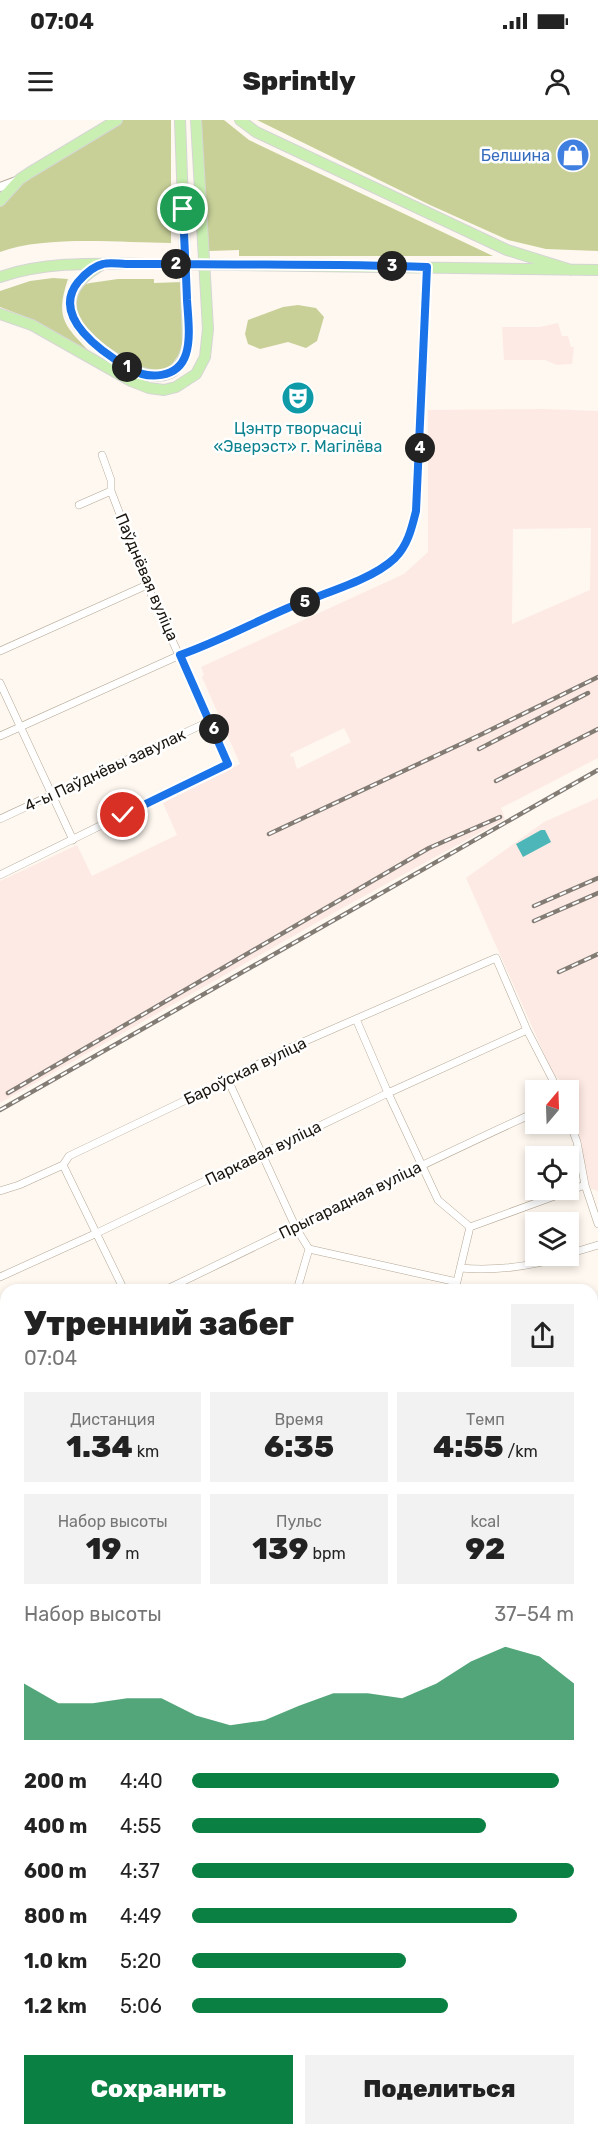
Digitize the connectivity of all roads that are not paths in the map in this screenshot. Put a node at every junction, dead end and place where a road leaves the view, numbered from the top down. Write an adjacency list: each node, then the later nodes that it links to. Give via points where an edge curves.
1 (117, 120): 5 (main road)
2 (180, 120): 9 (main road)
3 (196, 120): 8 (main road)
4 (240, 120): 12 (main road, via 266,137 466,233)
5 (20, 179): 6 (street); 7 (main road)
6 (0, 186)
7 (0, 201)
8 (202, 208): 9 (main road); 15 (main road, via 208,329 205,357 196,374 176,387 149,388 131,381 32,325)
9 (183, 209): 10 (main road, via 188,343 186,355 175,369 158,376 130,369 94,345 74,322 70,305 76,284)
10 (103, 264): 11 (main road, bridge); 14 (main road, via 30,269)
11 (427, 267): 12 (main road); 21 (street, via 416,511 396,557 361,579)
12 (572, 270): 13 (main road)
13 (598, 270)
14 (0, 277)
15 (0, 314)
16 (102, 455): 17 (street, Паўднёвая вуліца)
17 (111, 491): 18 (street); 19 (street, Паўднёвая вуліца)
18 (79, 505)
19 (147, 585): 20 (street); 21 (street, Паўднёвая вуліца)
20 (0, 651)
21 (180, 655): 23 (street, Паўднёвая вуліца); 24 (street)
22 (0, 683): 24 (street)
23 (210, 721): 26 (street, 4-ы Паўднёвы завулак); 28 (street, Паўднёвая вуліца, via 228,764)
24 (21, 726): 25 (street); 26 (street)
25 (0, 736)
26 (53, 795): 27 (street, 4-ы Паўднёвы завулак); 28 (street)
27 (0, 819)
28 (73, 840): 29 (street)
29 (0, 875)
30 (356, 1019): 31 (street, Бароўская вуліца, via 496,958); 32 (street, Бароўская вуліца); 34 (street)
31 (527, 1029): 33 (street); 34 (street, Паркавая вуліца)
32 (228, 1080): 37 (street); 39 (street, Бароўская вуліца, via 69,1156)
33 (553, 1080)
34 (388, 1093): 37 (street, Паркавая вуліца); 38 (street)
35 (525, 1117): 38 (street, Прыгарадная вуліца)
36 (574, 1134): 40 (street)
37 (261, 1153): 44 (street); 45 (street, Паркавая вуліца)
38 (422, 1164): 43 (street, via 438,1200); 44 (street, Прыгарадная вуліца)
39 (63, 1165): 41 (street, Бароўская вуліца); 45 (street)
40 (585, 1185): 42 (street); 43 (street)
41 (0, 1191)
42 (598, 1224)
43 (470, 1227): 50 (street)
44 (296, 1228): 47 (street); 53 (street, Прыгарадная вуліца)
45 (97, 1233): 51 (street, Паркавая вуліца); 52 (street)
46 (598, 1245): 48 (street)
47 (309, 1249): 54 (street); 55 (street)
48 (579, 1251)
49 (525, 1266): 50 (street)
50 (460, 1268): 56 (street)
51 (0, 1277)
52 (121, 1284)
53 (178, 1284)
54 (299, 1284)
55 (448, 1284)
56 (456, 1284)

